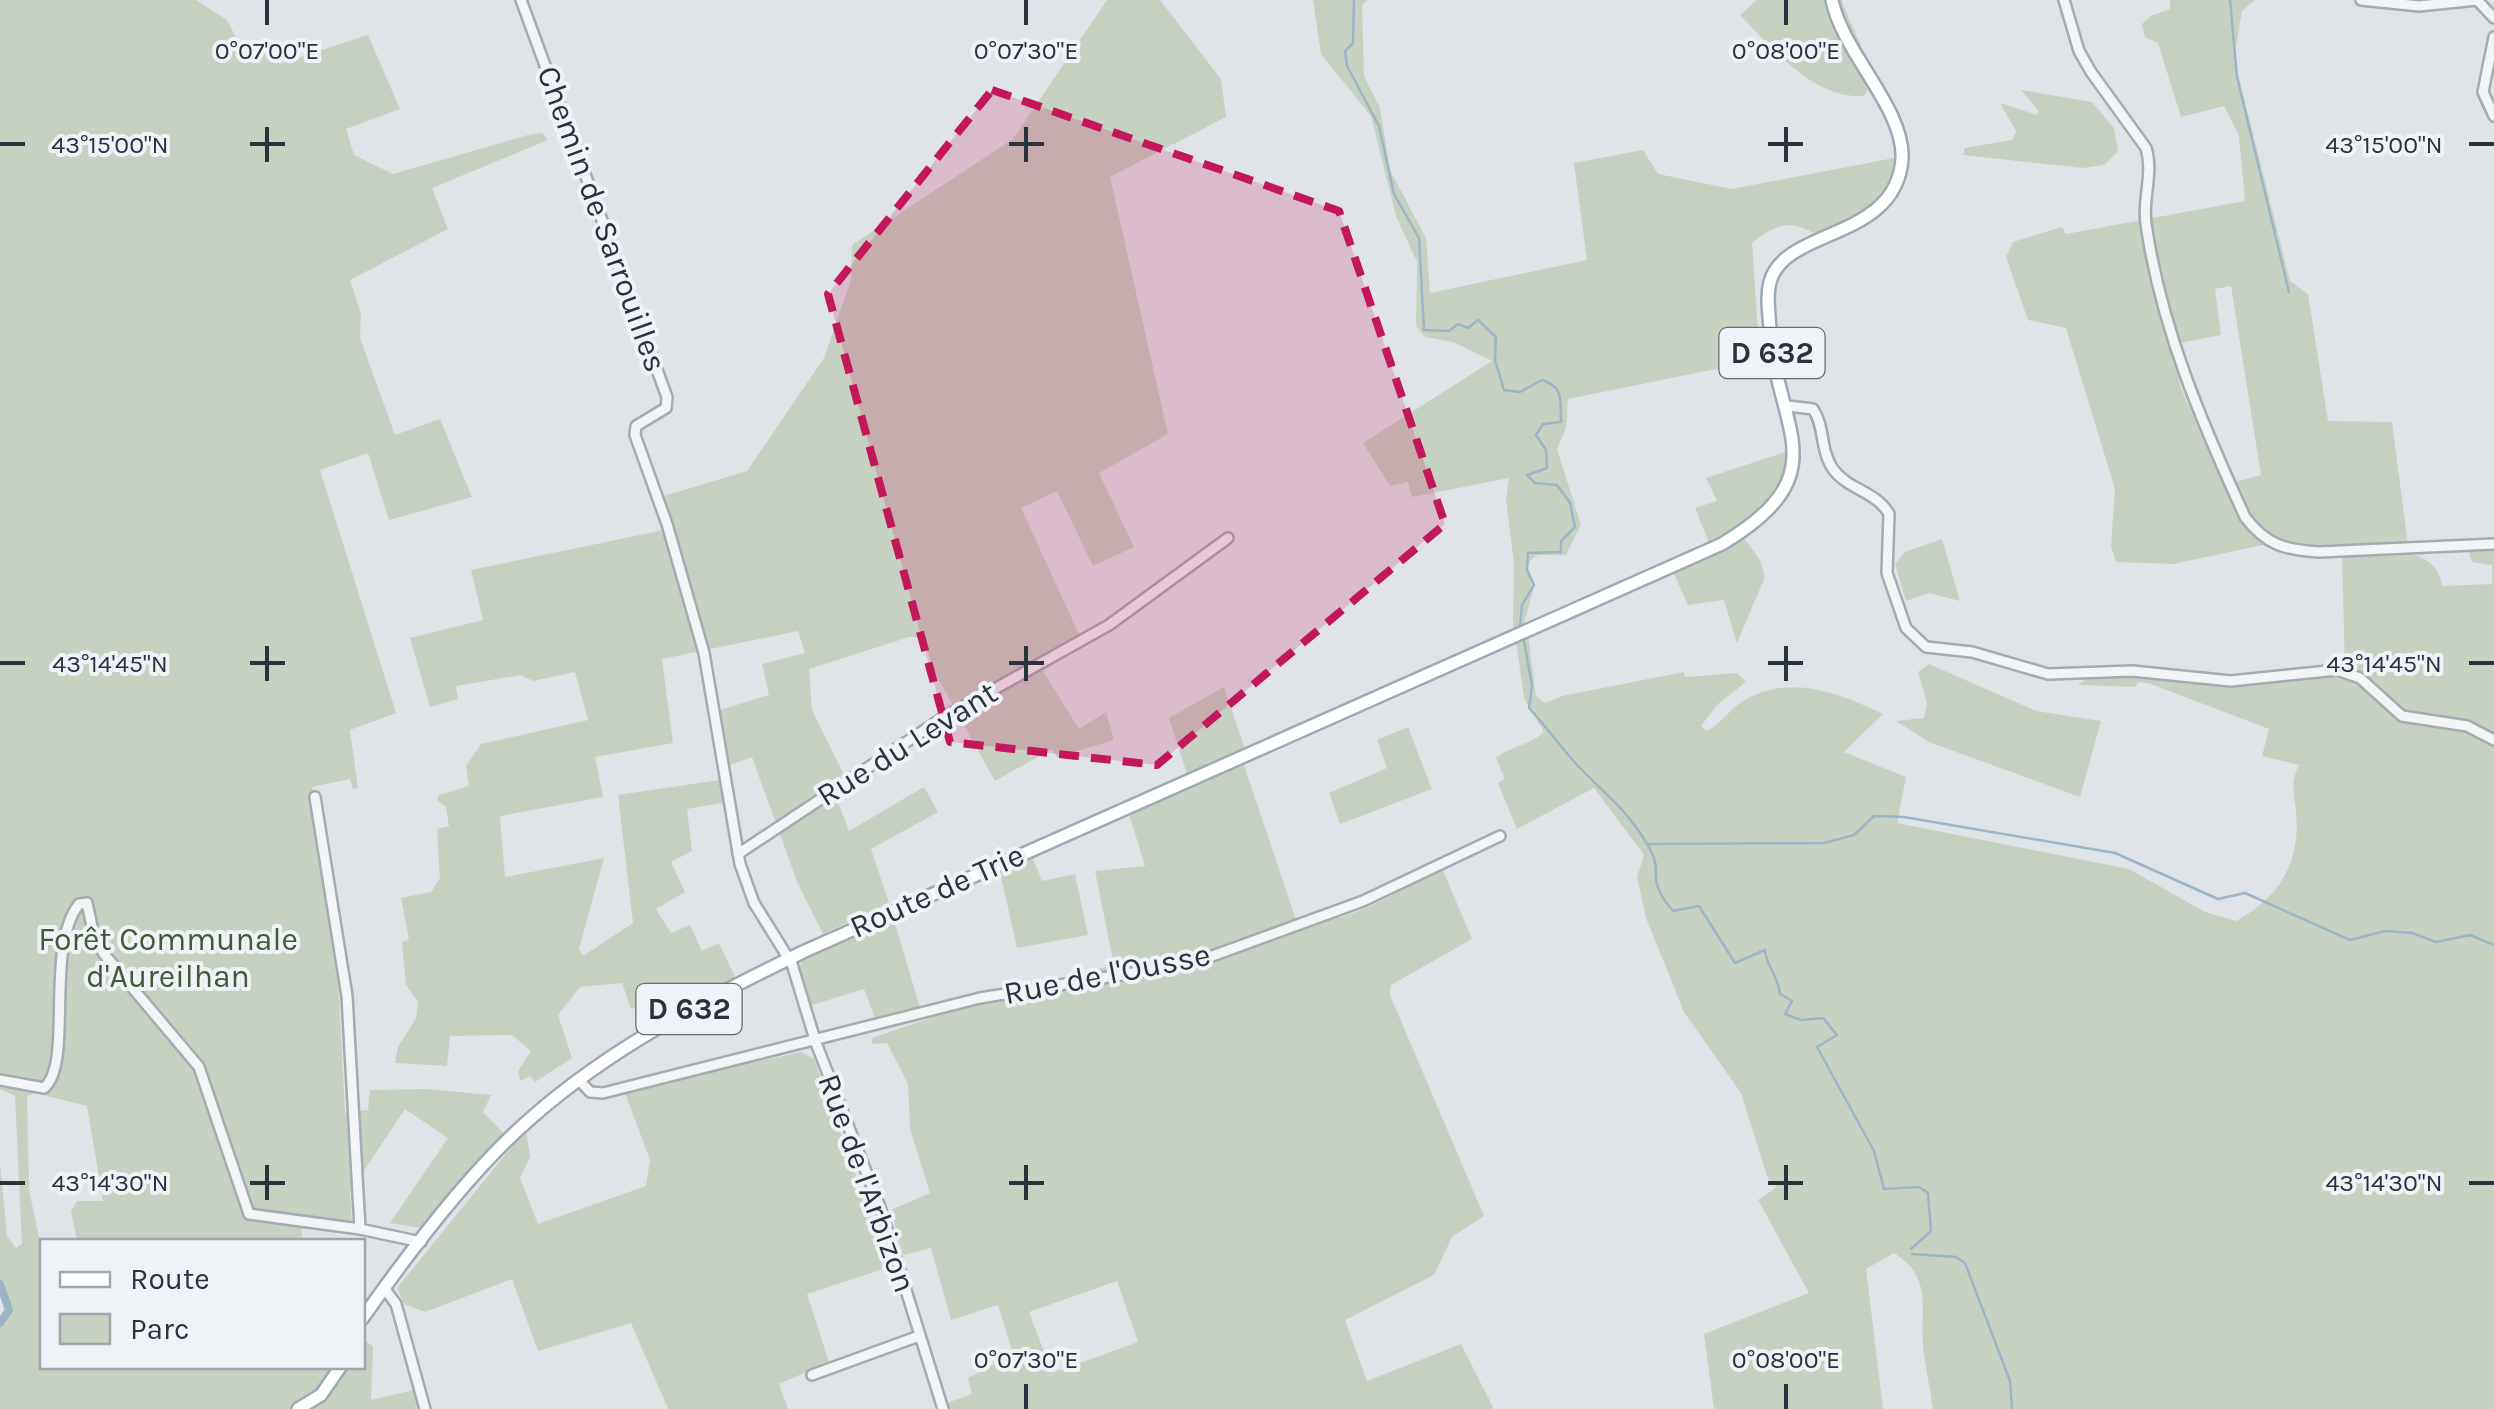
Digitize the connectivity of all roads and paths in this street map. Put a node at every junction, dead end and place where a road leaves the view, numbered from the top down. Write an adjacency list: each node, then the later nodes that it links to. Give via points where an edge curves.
1 (521, 0): 11 (street, Chemin de Sarrouilles, via 668,397 666,408 636,426 635,436)
2 (1832, 0): 8 (main road, D 632, via 1846,40 1894,124 1902,159 1898,177 1862,220 1791,252 1771,280 1772,360)
3 (2064, 0): 10 (street, via 2079,51 2146,148 2145,221 2181,370 2259,536 2290,550 2319,552)
4 (2361, 0): 5 (street, via 2420,6 2477,0)
5 (2494, 18)
6 (2494, 37): 7 (street, via 2483,92)
7 (2494, 116)
8 (1788, 406): 12 (street, via 1813,408 1836,474 1884,504 1890,526 1886,572 1896,606 1926,648 1972,652 2048,674 2132,671 2231,681 2337,670 2360,678 2402,716 2467,726); 16 (main road, Route de Trie / D 632, via 1792,472 1782,494 1722,544)
9 (1228, 538): 15 (street, Rue du Levant, via 1122,616 941,719)
10 (2494, 544)
11 (704, 653): 15 (street, Rue de l'Arbizon)
12 (2494, 740)
13 (315, 796): 20 (street, via 347,996)
14 (1500, 836): 17 (street, Rue de l'Ousse, via 1362,901 1193,962 980,998)
15 (738, 854): 16 (street, Rue de l'Arbizon, via 754,903)
16 (790, 958): 17 (street, Rue de l'Arbizon); 19 (main road, Route de Trie / D 632, via 682,1012)
17 (816, 1043): 19 (street, Rue de l'Ousse, via 603,1093 590,1092); 24 (street, Rue de l'Arbizon, via 881,1210)
18 (0, 1080): 20 (street, via 44,1088 56,1072 60,965 68,923 79,904 87,903 104,954 199,1067 248,1214)
19 (580, 1080): 21 (main road, Route de Trie / D 632, via 527,1121)
20 (360, 1228): 21 (street)
21 (421, 1242): 22 (main road, D 632)
22 (384, 1288): 23 (main road, D 632); 28 (street, via 396,1304)
23 (365, 1316)
24 (919, 1336): 26 (street); 29 (street, Rue de l'Arbizon)
25 (339, 1369): 27 (main road, via 320,1395)
26 (812, 1375)
27 (298, 1409)
28 (425, 1409)
29 (942, 1409)

